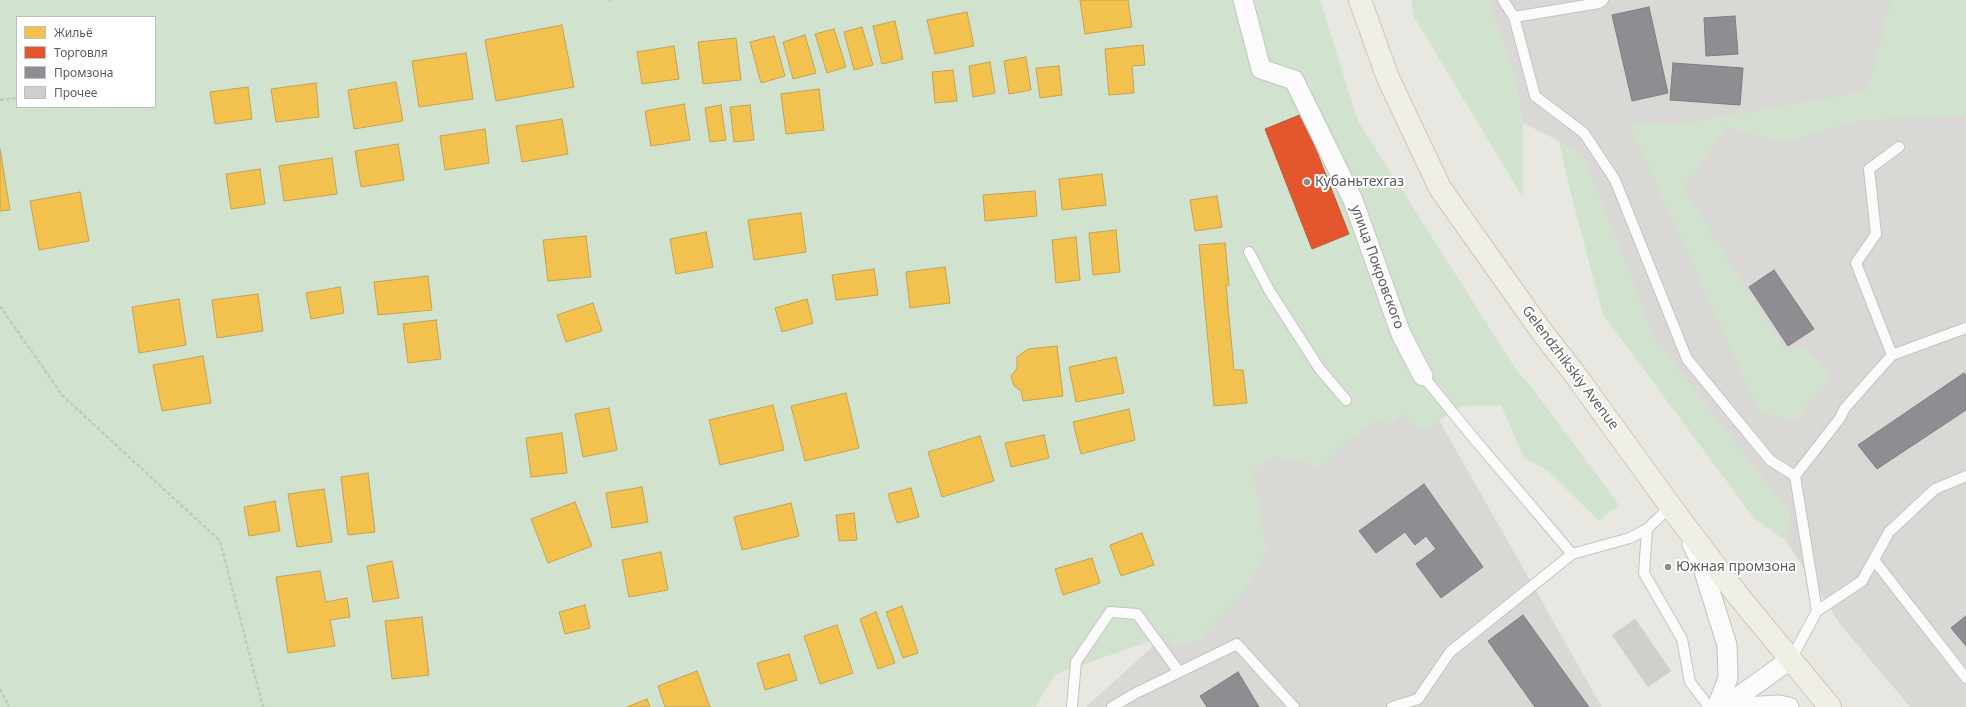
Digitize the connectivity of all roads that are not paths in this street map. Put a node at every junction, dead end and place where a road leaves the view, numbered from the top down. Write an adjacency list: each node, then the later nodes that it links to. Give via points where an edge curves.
1 (1243, 0): 10 (street, улица Покровского, via 1261,69 1294,80 1353,200 1401,334)
2 (1360, 0): 14 (main road, Gelendzhikskiy Avenue, via 1388,78 1440,188)
3 (1503, 0): 5 (lane)
4 (1603, 0): 5 (lane, via 1599,3)
5 (1514, 17): 12 (lane, via 1535,96 1584,132 1615,180 1687,358 1770,460)
6 (1899, 147): 9 (lane, via 1869,169 1876,234 1856,263)
7 (1249, 252): 11 (lane, via 1269,290 1319,368)
8 (1966, 328): 9 (lane)
9 (1892, 356): 12 (lane, via 1845,408)
10 (1423, 376): 16 (lane)
11 (1346, 400)
12 (1795, 476): 18 (lane)
13 (1966, 476): 17 (lane, via 1935,489 1889,532)
14 (1675, 512): 15 (lane); 19 (main road, Gelendzhikskiy Avenue, via 1736,593); 27 (street, via 1702,565 1727,645 1728,678)
15 (1647, 529): 16 (lane, via 1630,538); 26 (lane, via 1644,573 1682,640 1690,682)
16 (1572, 554): 25 (lane, via 1450,652 1418,699)
17 (1874, 560): 18 (lane, via 1862,581); 21 (lane)
18 (1817, 611): 19 (lane)
19 (1791, 659): 28 (street); 31 (main road, Gelendzhikskiy Avenue)
20 (1179, 672): 22 (lane, via 1138,614 1110,612 1076,662); 23 (lane); 24 (lane, via 1237,644)
21 (1966, 678)
22 (1072, 707)
23 (1112, 707)
24 (1294, 707)
25 (1392, 707)
26 (1709, 707)
27 (1717, 707)
28 (1724, 707)
29 (1743, 707): 30 (street)
30 (1789, 707)
31 (1830, 707)

